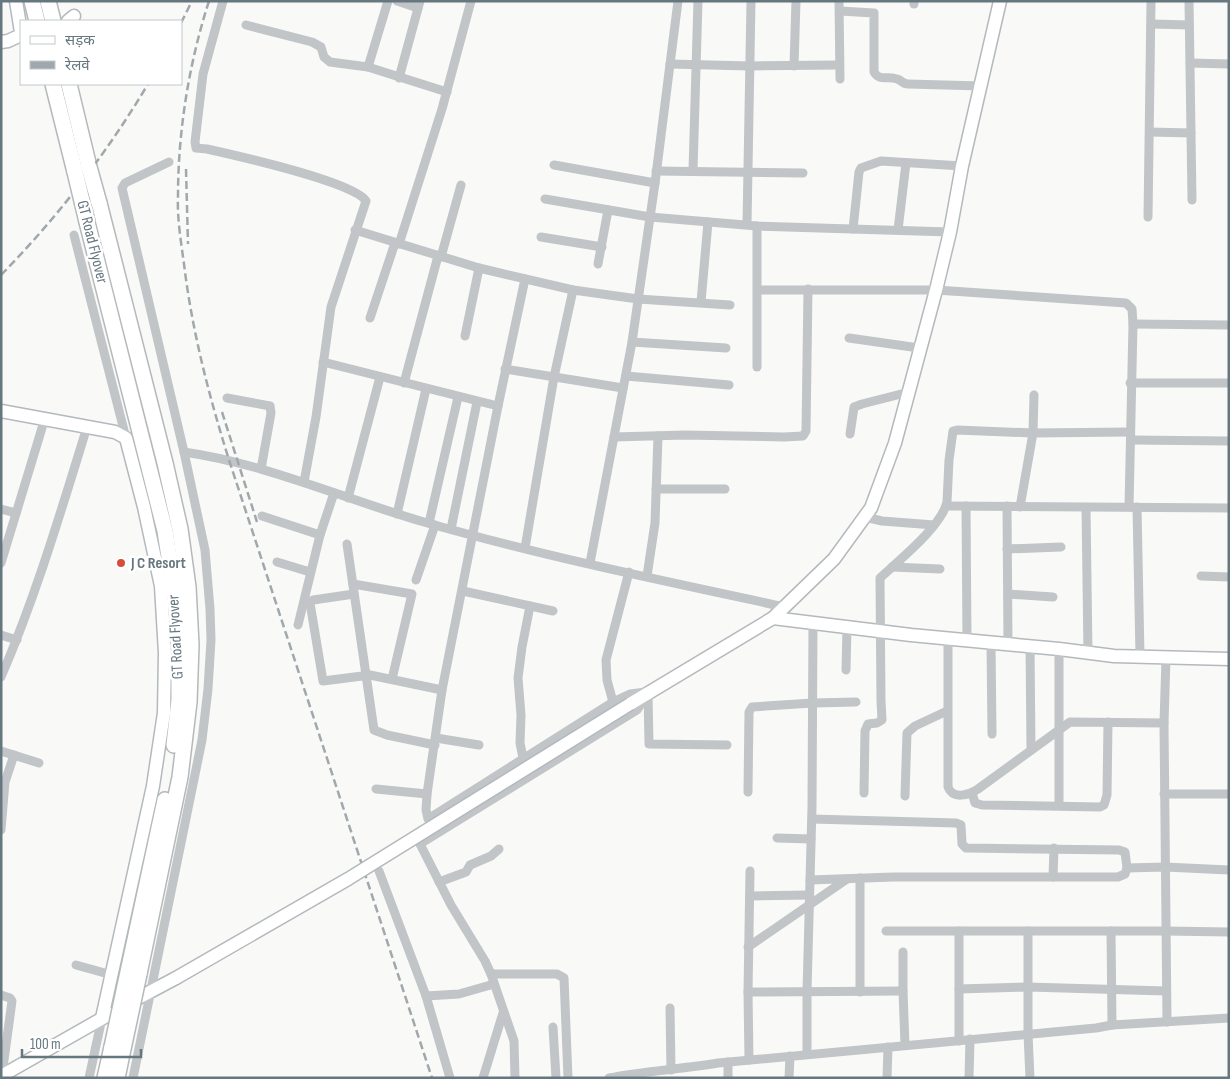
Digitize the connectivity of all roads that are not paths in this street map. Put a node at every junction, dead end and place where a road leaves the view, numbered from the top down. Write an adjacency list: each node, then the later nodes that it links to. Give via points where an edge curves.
1 (16, 1): 19 (street)
2 (223, 1): 59 (street, via 203,74 196,148 304,173 363,197 365,203)
3 (388, 1): 31 (street)
4 (397, 1): 14 (street)
5 (471, 1): 37 (street)
6 (678, 1): 25 (street)
7 (698, 1): 27 (street)
8 (751, 1): 29 (street)
9 (796, 1): 30 (street)
10 (839, 1): 15 (street)
11 (1000, 1): 36 (street)
12 (1152, 1): 16 (street)
13 (1189, 1): 18 (street)
14 (419, 4): 32 (street)
15 (840, 11): 28 (street); 36 (street, via 874,13 874,72 881,78 908,84)
16 (1152, 24): 18 (street); 38 (street)
17 (246, 25): 31 (street, via 312,42 321,46 324,57 330,62)
18 (1189, 25): 24 (street)
19 (20, 27)
20 (1, 33): 21 (street)
21 (20, 34)
22 (20, 35): 23 (street)
23 (1, 42)
24 (1190, 63): 26 (street); 39 (street)
25 (670, 64): 27 (street); 45 (street)
26 (1229, 64)
27 (696, 65): 29 (street); 44 (street)
28 (839, 65): 30 (street); 33 (street)
29 (750, 66): 30 (street); 46 (street)
30 (794, 66)
31 (368, 67): 32 (street)
32 (398, 78): 37 (street)
33 (840, 79)
34 (53, 85): 237 (highway, GT Road Flyover, bridge, via 165,531 179,643 179,700 170,774)
35 (68, 85): 237 (highway, GT Road Flyover, bridge, via 165,463 180,529 189,596 189,702 180,778)
36 (980, 86): 43 (street)
37 (447, 92): 64 (street)
38 (1150, 132): 39 (street); 54 (street)
39 (1191, 133): 51 (street)
40 (169, 162): 113 (street, via 124,183 122,188)
41 (906, 163): 43 (street); 58 (street, via 875,162 860,170); 60 (street)
42 (554, 166): 48 (street)
43 (962, 166): 61 (street)
44 (693, 170): 45 (street); 46 (street)
45 (656, 171): 48 (street)
46 (748, 172): 47 (street); 56 (street)
47 (803, 173)
48 (654, 183): 53 (street)
49 (461, 185): 66 (street)
50 (545, 199): 52 (street)
51 (1192, 200)
52 (608, 210): 53 (street); 65 (street)
53 (650, 217): 55 (street); 74 (street)
54 (1148, 217)
55 (708, 222): 56 (street); 75 (street)
56 (747, 224): 57 (street)
57 (757, 226): 58 (street); 72 (street)
58 (853, 229): 60 (street)
59 (354, 230): 64 (street); 85 (street, via 331,307)
60 (898, 230): 61 (street)
61 (950, 232): 73 (street)
62 (74, 235): 111 (street)
63 (541, 238): 65 (street)
64 (397, 244): 66 (street); 77 (street)
65 (602, 247): 67 (street)
66 (440, 256): 68 (street); 91 (street)
67 (598, 264)
68 (479, 268): 69 (street); 80 (street)
69 (525, 279): 71 (street); 87 (street)
70 (808, 289): 72 (street); 73 (street); 108 (street, via 805,434 784,437)
71 (573, 290): 74 (street); 90 (street)
72 (758, 290): 86 (street)
73 (936, 290): 78 (street, via 1122,302 1132,309); 84 (street)
74 (638, 299): 75 (street); 82 (street)
75 (701, 302): 76 (street)
76 (730, 305)
77 (370, 318)
78 (1133, 324): 79 (street); 92 (street)
79 (1229, 325)
80 (465, 336)
81 (850, 338): 84 (street)
82 (632, 342): 83 (street); 88 (street)
83 (726, 348)
84 (919, 348): 97 (street)
85 (323, 362): 89 (street); 115 (street)
86 (757, 367)
87 (505, 369): 90 (street); 102 (street)
88 (626, 376): 94 (street); 95 (street)
89 (380, 377): 91 (street); 119 (street)
90 (554, 377): 95 (street); 139 (street)
91 (404, 383): 96 (street)
92 (1130, 383): 93 (street); 109 (street)
93 (1229, 383)
94 (729, 385)
95 (623, 388): 110 (street)
96 (426, 389): 99 (street); 129 (street)
97 (909, 392): 107 (street, via 854,407); 131 (street, via 895,443)
98 (1034, 395): 106 (street)
99 (458, 397): 101 (street); 132 (street)
100 (227, 398): 114 (street, via 270,406)
101 (477, 402): 102 (street); 134 (street)
102 (498, 406): 135 (street)
103 (1, 411): 104 (street)
104 (45, 418): 105 (street); 128 (street)
105 (87, 427): 111 (street, via 115,432); 167 (street)
106 (1033, 432): 109 (street); 120 (street, via 954,431); 123 (street)
107 (850, 434)
108 (658, 436): 110 (street); 116 (street)
109 (1131, 436): 112 (street); 124 (street)
110 (614, 437): 143 (street)
111 (126, 438): 239 (street, via 161,586 164,713 153,786)
112 (1229, 441)
113 (184, 452): 114 (street); 247 (street, via 205,550 211,640 208,689 202,740)
114 (261, 469): 115 (street)
115 (304, 482): 118 (street)
116 (656, 489): 117 (street); 148 (street)
117 (726, 489)
118 (334, 493): 119 (street); 136 (street)
119 (348, 498): 129 (street)
120 (946, 506): 121 (street); 133 (street)
121 (966, 506): 122 (street); 168 (street)
122 (1007, 506): 123 (street); 140 (street)
123 (1020, 507): 125 (street)
124 (1133, 507): 125 (street); 126 (street); 174 (street)
125 (1086, 508): 173 (street)
126 (1229, 508)
127 (1, 509): 128 (street)
128 (16, 513): 142 (street)
129 (397, 514): 132 (street)
130 (262, 516): 136 (street)
131 (865, 517): 133 (street); 158 (street, via 834,559)
132 (432, 524): 134 (street); 151 (street)
133 (934, 526): 144 (street)
134 (451, 529): 135 (street)
135 (474, 534): 139 (street); 153 (street)
136 (320, 535): 146 (street)
137 (347, 544): 152 (street)
138 (1061, 547): 140 (street)
139 (525, 548): 143 (street)
140 (1007, 549): 155 (street)
141 (277, 562): 146 (street)
142 (1, 563)
143 (590, 564): 147 (street)
144 (892, 567): 145 (street); 164 (street, via 880,578)
145 (940, 569)
146 (310, 572): 162 (street)
147 (629, 572): 148 (street); 183 (street, via 606,660)
148 (647, 576): 158 (street)
149 (1201, 576): 150 (street)
150 (1229, 577)
151 (416, 580)
152 (352, 584): 154 (street); 180 (street, via 412,594)
153 (463, 591): 157 (street); 181 (street)
154 (354, 594): 178 (street); 178 (street, via 313,600 310,608 323,681)
155 (1008, 594): 156 (street); 170 (street)
156 (1053, 596)
157 (530, 606): 159 (street); 197 (street, via 518,678)
158 (785, 606): 160 (street)
159 (553, 611)
160 (772, 618): 161 (street); 182 (street)
161 (813, 622): 163 (street); 185 (street)
162 (298, 624)
163 (847, 626): 164 (street); 177 (street)
164 (880, 631): 166 (street); 201 (street, via 883,716 877,723 868,724 864,731)
165 (1, 635): 167 (street)
166 (948, 638): 168 (street); 186 (street)
167 (17, 640): 179 (street)
168 (967, 641): 169 (street)
169 (991, 643): 170 (street); 190 (street)
170 (1008, 644): 171 (street)
171 (1030, 646): 172 (street); 194 (street)
172 (1059, 649): 173 (street); 189 (street)
173 (1088, 653): 174 (street)
174 (1140, 656): 175 (street)
175 (1166, 658): 176 (street); 188 (street)
176 (1229, 659)
177 (846, 670)
178 (365, 675): 180 (street); 191 (street, via 374,731)
179 (1, 677)
180 (392, 679): 181 (street)
181 (442, 690): 191 (street)
182 (648, 692): 183 (street, via 630,694); 193 (street, via 649,744); 224 (street, via 638,710 420,844); 247 (street, bridge, via 348,879)
183 (613, 702): 197 (street)
184 (856, 702): 185 (street)
185 (813, 703): 200 (street, via 755,706 750,710); 209 (street)
186 (947, 711): 202 (street, via 948,787 955,795); 206 (street, via 908,733)
187 (1108, 722): 188 (street); 189 (street, via 1070,722); 207 (street, via 1107,800 1100,807)
188 (1164, 723): 204 (street)
189 (1059, 730): 194 (street); 207 (street)
190 (992, 734)
191 (435, 741): 192 (street); 203 (street)
192 (479, 745)
193 (727, 746)
194 (1031, 750): 202 (street)
195 (1, 751): 196 (street)
196 (14, 755): 198 (street); 208 (street, via 5,782)
197 (523, 758): 203 (street, via 428,820)
198 (39, 763)
199 (376, 790): 203 (street)
200 (748, 792)
201 (864, 793)
202 (972, 793): 207 (street, via 975,803 982,805)
203 (426, 794)
204 (1164, 794): 205 (street); 215 (street)
205 (1229, 794)
206 (905, 796)
207 (1059, 805)
208 (2, 815): 210 (street)
209 (812, 820): 212 (street); 213 (street, via 956,823 960,825 962,844 966,848)
210 (1, 830)
211 (777, 838): 212 (street)
212 (811, 840): 223 (street)
213 (1054, 848): 216 (street, via 1123,851); 220 (street)
214 (499, 850): 224 (street, via 470,865 466,872)
215 (1165, 867): 216 (street); 218 (street); 228 (street)
216 (1126, 868): 220 (street, via 1125,874 1118,878)
217 (750, 870): 226 (street)
218 (1229, 870)
219 (379, 871): 251 (street)
220 (1053, 877): 221 (street)
221 (860, 878): 222 (street); 249 (street)
222 (847, 879): 223 (street); 227 (street)
223 (810, 880): 225 (street)
224 (439, 882): 238 (street)
225 (809, 895): 226 (street); 227 (street)
226 (750, 896): 234 (street)
227 (809, 906): 234 (street); 244 (street)
228 (1166, 930): 232 (street); 233 (street); 246 (street)
229 (886, 931): 230 (street)
230 (958, 931): 231 (street); 242 (street)
231 (1028, 931): 232 (street); 241 (street)
232 (1112, 931): 243 (street)
233 (1229, 932)
234 (748, 947): 248 (street)
235 (903, 952): 245 (street)
236 (76, 965): 239 (street)
237 (133, 973): 265 (highway, GT Road Flyover, bridge)
238 (491, 974): 240 (street); 280 (street, via 557,974 564,978)
239 (112, 975): 254 (street)
240 (494, 984): 251 (street, via 459,994); 253 (street)
241 (1028, 987): 242 (street); 243 (street); 259 (street)
242 (959, 989): 260 (street)
243 (1111, 989): 246 (street); 257 (street)
244 (807, 990): 248 (street); 249 (street); 266 (street)
245 (903, 991): 249 (street); 263 (street)
246 (1166, 991): 256 (street)
247 (150, 992): 254 (street); 275 (street)
248 (748, 992): 268 (street)
249 (860, 992)
250 (1, 995): 262 (street, via 12,1001)
251 (426, 996): 276 (street)
252 (670, 1008): 270 (street)
253 (503, 1013): 277 (street); 278 (street, via 514,1040)
254 (102, 1018): 271 (street); 272 (street)
255 (1229, 1018): 256 (street)
256 (1167, 1022): 257 (street)
257 (1112, 1025): 259 (street)
258 (553, 1027): 279 (street)
259 (1028, 1034): 261 (street); 286 (street)
260 (959, 1040): 261 (street); 263 (street)
261 (970, 1040): 285 (street)
262 (4, 1042): 271 (street)
263 (905, 1045): 264 (street)
264 (888, 1047): 266 (street); 284 (street)
265 (117, 1048): 273 (highway, GT Road Flyover); 274 (highway, GT Road Flyover)
266 (808, 1054): 267 (street)
267 (790, 1056): 268 (street); 283 (street)
268 (749, 1060): 269 (street)
269 (728, 1062): 270 (street); 282 (street)
270 (677, 1072): 281 (street, via 643,1072)
271 (2, 1075)
272 (89, 1078)
273 (105, 1078)
274 (117, 1078)
275 (133, 1078)
276 (450, 1078)
277 (483, 1078)
278 (516, 1078)
279 (556, 1078)
280 (568, 1078)
281 (609, 1078)
282 (728, 1078)
283 (789, 1078)
284 (888, 1078)
285 (970, 1078)
286 (1030, 1078)

